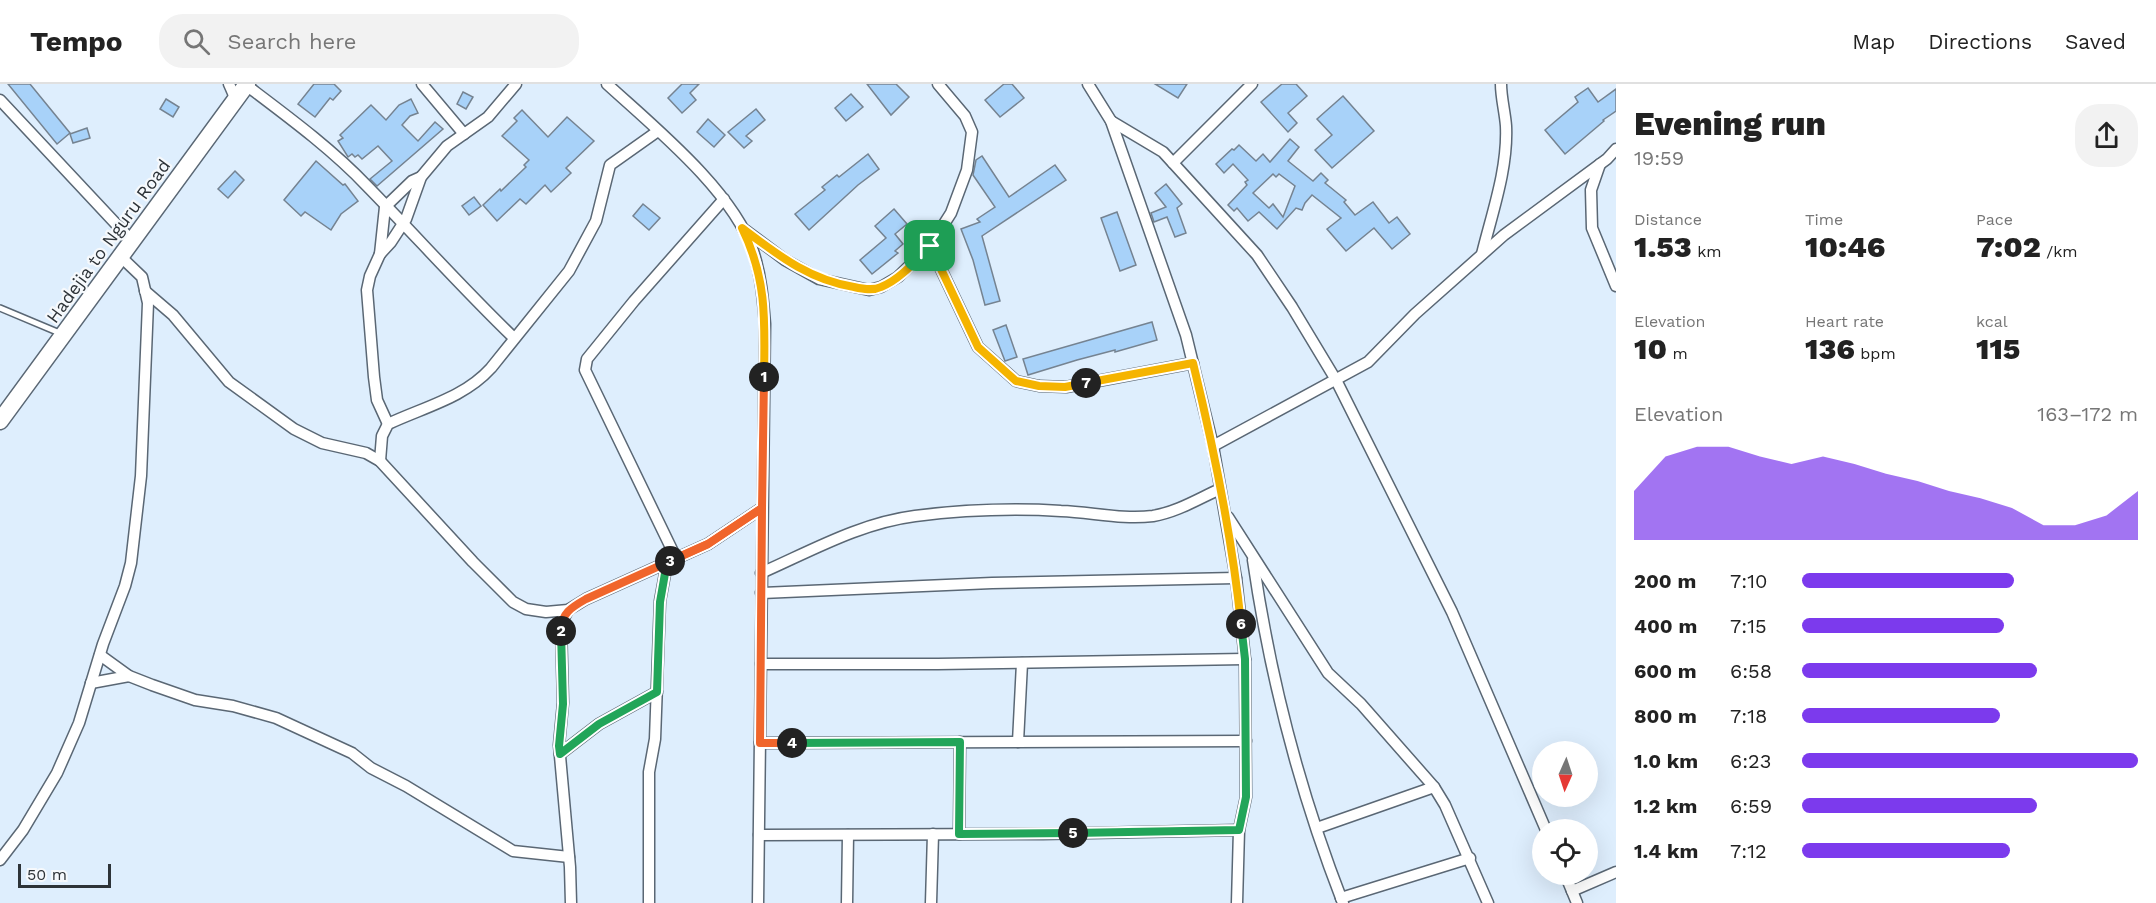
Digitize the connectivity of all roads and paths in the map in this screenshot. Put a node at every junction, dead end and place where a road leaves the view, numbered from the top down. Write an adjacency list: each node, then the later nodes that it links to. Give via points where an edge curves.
1 (229, 84): 13 (street)
2 (422, 84): 16 (street)
3 (516, 84): 16 (street, via 488,117)
4 (607, 84): 15 (street)
5 (938, 84): 26 (street, via 965,116 972,132 967,170 951,213)
6 (1088, 84): 14 (street)
7 (1237, 84): 11 (street)
8 (1252, 84): 11 (street)
9 (1502, 84): 28 (street, via 1506,126 1503,166)
10 (247, 85): 13 (main road, Hadejia to Nguru Road); 22 (street, via 366,185)
11 (1239, 98): 18 (street)
12 (0, 100): 25 (street)
13 (236, 100): 25 (main road, Hadejia to Nguru Road)
14 (1111, 121): 18 (street); 35 (street)
15 (658, 131): 21 (street); 34 (street, via 610,165 596,221 586,241 569,271)
16 (464, 134): 20 (street, via 447,146)
17 (1616, 149): 19 (street)
18 (1173, 163): 36 (street, via 1257,255)
19 (1600, 164): 28 (street); 30 (street, via 1591,190 1592,228)
20 (421, 177): 22 (street); 23 (street)
21 (724, 199): 24 (street); 45 (street, via 627,309 587,359 585,370)
22 (385, 207): 23 (street); 27 (street)
23 (403, 224): 27 (street); 34 (street)
24 (742, 228): 26 (street, via 819,279 869,290 898,277); 42 (street, via 760,276 765,324)
25 (132, 241): 29 (main road, Hadejia to Nguru Road)
26 (930, 246): 35 (street, via 978,347 1016,381 1065,387)
27 (380, 254): 38 (street, via 367,290 377,400)
28 (1482, 254): 36 (street, via 1368,362)
29 (120, 256): 31 (street, via 142,277); 33 (main road, Hadejia to Nguru Road)
30 (1616, 286)
31 (145, 291): 40 (street, via 173,315 229,382 266,409 322,443 366,453); 50 (street, via 148,303 141,476 131,563)
32 (0, 308): 33 (lane)
33 (63, 335): 37 (main road, Hadejia to Nguru Road)
34 (514, 338): 38 (street, via 479,380 462,392)
35 (1193, 363): 39 (street)
36 (1336, 380): 39 (street); 63 (street, via 1452,612)
37 (0, 421)
38 (388, 424): 40 (street, via 382,436)
39 (1213, 446): 41 (street)
40 (380, 461): 49 (street, via 513,602 546,612)
41 (1220, 489): 43 (street); 46 (street, via 1174,511 1152,516 1018,508 914,516 848,533)
42 (762, 508): 45 (street, via 708,544); 46 (street)
43 (1224, 512): 44 (street); 47 (street)
44 (1252, 554): 62 (street, via 1328,673 1361,704); 64 (street, via 1279,699)
45 (672, 560): 49 (street); 56 (street, via 660,602)
46 (761, 573): 48 (street)
47 (1236, 578): 48 (street); 51 (street)
48 (761, 593): 52 (street)
49 (568, 609): 61 (street, via 561,624)
50 (100, 655): 54 (street); 55 (street)
51 (1245, 659): 53 (street); 57 (street)
52 (761, 663): 53 (street); 60 (street)
53 (1022, 663): 59 (street)
54 (129, 676): 55 (street); 70 (street, via 195,700 276,718 352,753 513,851)
55 (91, 683): 72 (street, via 57,773)
56 (657, 692): 61 (street, via 599,724); 78 (street, via 649,772)
57 (1246, 741): 59 (street); 65 (street, via 1246,797)
58 (960, 742): 59 (street); 60 (street); 67 (street)
59 (1018, 742)
60 (760, 743): 68 (street)
61 (560, 754): 70 (street)
62 (1434, 787): 64 (street); 71 (street)
63 (1541, 819)
64 (1317, 828): 76 (street)
65 (1239, 830): 67 (street); 82 (street)
66 (933, 834): 67 (street); 69 (street); 81 (street)
67 (959, 834)
68 (759, 835): 69 (street); 79 (street)
69 (848, 835): 80 (street)
70 (569, 857): 77 (street)
71 (1470, 858): 76 (street); 83 (street)
72 (0, 860)
73 (1616, 872): 75 (street)
74 (1570, 885): 75 (street)
75 (1572, 891): 84 (street)
76 (1342, 901)
77 (571, 903)
78 (649, 903)
79 (758, 903)
80 (847, 903)
81 (931, 903)
82 (1237, 903)
83 (1488, 903)
84 (1577, 903)

